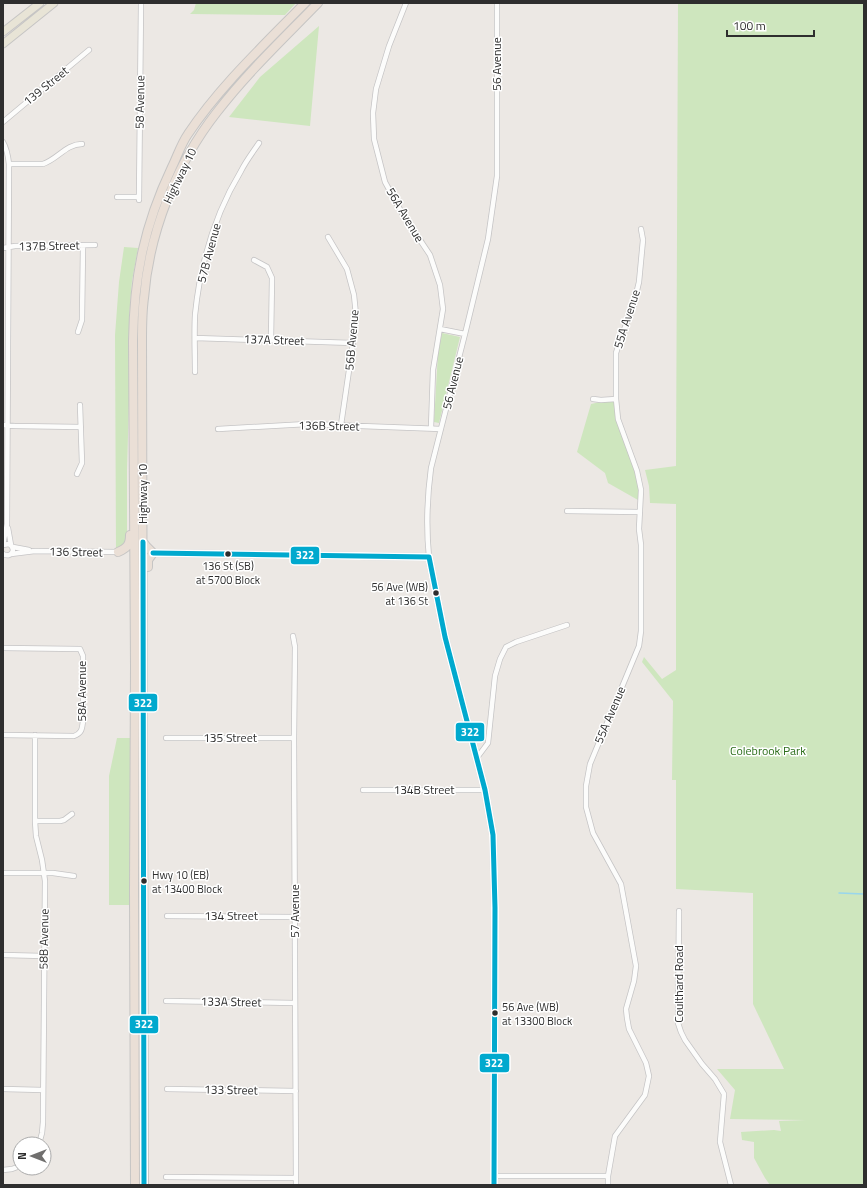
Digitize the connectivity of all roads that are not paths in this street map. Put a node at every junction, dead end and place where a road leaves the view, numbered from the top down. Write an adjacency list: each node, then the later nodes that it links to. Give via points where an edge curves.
1 (40, 3): 8 (main road)
2 (54, 3): 9 (main road)
3 (141, 3): 16 (street, 58 Avenue, via 139,198)
4 (305, 3): 39 (highway, Highway 10, via 215,97 187,136 162,187 143,244 133,310)
5 (318, 3): 44 (highway, Highway 10, via 239,85 216,113 185,162 161,217 148,268 144,298)
6 (406, 3): 23 (street, 56A Avenue, via 389,46 376,90 373,113 374,139 384,182 430,256 440,285 443,309)
7 (497, 3): 25 (street, 56 Avenue, via 497,176 488,240)
8 (3, 32)
9 (3, 44)
10 (89, 50): 11 (street, 139 Street)
11 (3, 122)
12 (3, 142): 15 (street)
13 (260, 143): 26 (street, 57B Avenue, via 240,171 213,231 202,269 195,315)
14 (82, 144): 15 (street, via 72,145 43,164)
15 (9, 164): 21 (street)
16 (117, 197)
17 (642, 229): 31 (street, 55A Avenue, via 639,282 616,354)
18 (328, 237): 28 (street, 56B Avenue, via 347,269 354,295 356,315)
19 (83, 246): 20 (street, 137B Street); 21 (street, 137B Street); 24 (street, via 82,320)
20 (95, 246)
21 (5, 248): 33 (street)
22 (254, 260): 27 (street, via 267,267 272,278)
23 (440, 328): 25 (street); 36 (street, 56A Avenue, via 433,370)
24 (78, 332)
25 (465, 334): 38 (street, 56 Avenue)
26 (195, 338): 27 (street, 137A Street); 29 (street, 57B Avenue)
27 (271, 340): 28 (street, 137A Street)
28 (353, 343): 34 (street, 56B Avenue)
29 (195, 372)
30 (593, 399): 31 (street)
31 (616, 399): 42 (street, 55A Avenue, via 618,419 637,471 641,490)
32 (80, 405): 35 (street)
33 (5, 425): 35 (street); 43 (street)
34 (342, 425): 36 (street, 136B Street); 37 (street, 136B Street, via 307,424)
35 (81, 427): 40 (street, via 82,462)
36 (431, 428): 38 (street, 136B Street)
37 (218, 429)
38 (441, 429): 52 (street, 56 Avenue, via 428,491)
39 (133, 455): 48 (highway, via 129,475 130,542 127,548); 53 (highway, Highway 10)
40 (77, 474)
41 (567, 511): 42 (street)
42 (640, 512): 83 (street, 55A Avenue, via 642,569 639,646 590,764 586,786 586,807 593,833 621,884 636,966 626,1009 627,1018 649,1076 645,1095 615,1136)
43 (7, 524): 45 (street); 46 (street)
44 (143, 542): 49 (highway); 56 (highway, Highway 10)
45 (3, 545): 46 (street, 136 Street)
46 (12, 546): 47 (street, 136 Street); 51 (street)
47 (35, 551): 48 (street, 136 Street); 51 (street, 136 Street)
48 (118, 552): 53 (highway, via 129,557)
49 (153, 553): 52 (street); 56 (highway, via 148,560 147,634)
50 (3, 554): 51 (street, 136 Street)
51 (11, 554)
52 (429, 557): 62 (street, 56 Avenue, via 445,637)
53 (134, 566): 86 (highway, Highway 10)
54 (567, 625): 62 (street, via 506,647 494,676 488,743)
55 (293, 636): 61 (street, 57 Avenue)
56 (143, 644): 87 (highway, Highway 10)
57 (3, 648): 59 (street, 58A Avenue, via 80,649 83,656 81,732 74,736)
58 (3, 735): 59 (street)
59 (35, 735): 66 (street, 58B Avenue)
60 (166, 738): 61 (street, 135 Street)
61 (294, 738): 72 (street, 57 Avenue)
62 (476, 759): 64 (street, 56 Avenue)
63 (363, 790): 64 (street, 134B Street)
64 (484, 790): 82 (street, 56 Avenue, via 493,835 495,886)
65 (72, 814): 66 (street, via 60,821)
66 (34, 821): 68 (street, 58B Avenue)
67 (3, 873): 68 (street)
68 (44, 873): 69 (street); 74 (street, 58B Avenue)
69 (74, 876)
70 (679, 911): 91 (street, Coulthard Road, via 678,1023 685,1040 724,1094 720,1142)
71 (167, 916): 72 (street, 134 Street)
72 (295, 917): 76 (street, 57 Avenue)
73 (3, 955): 74 (street)
74 (44, 956): 79 (street, 58B Avenue)
75 (166, 1001): 76 (street, 133A Street)
76 (295, 1003): 80 (street, 57 Avenue)
77 (167, 1089): 80 (street, 133 Street)
78 (3, 1090): 79 (street)
79 (43, 1090): 81 (street, 58B Avenue)
80 (296, 1091): 85 (street, 57 Avenue)
81 (41, 1136)
82 (494, 1176): 83 (street); 89 (street, 56 Avenue)
83 (608, 1176): 90 (street, 55A Avenue)
84 (166, 1177): 85 (street)
85 (296, 1178): 88 (street, 57 Avenue)
86 (135, 1185)
87 (144, 1185)
88 (296, 1185)
89 (494, 1185)
90 (608, 1185)
91 (731, 1185)

